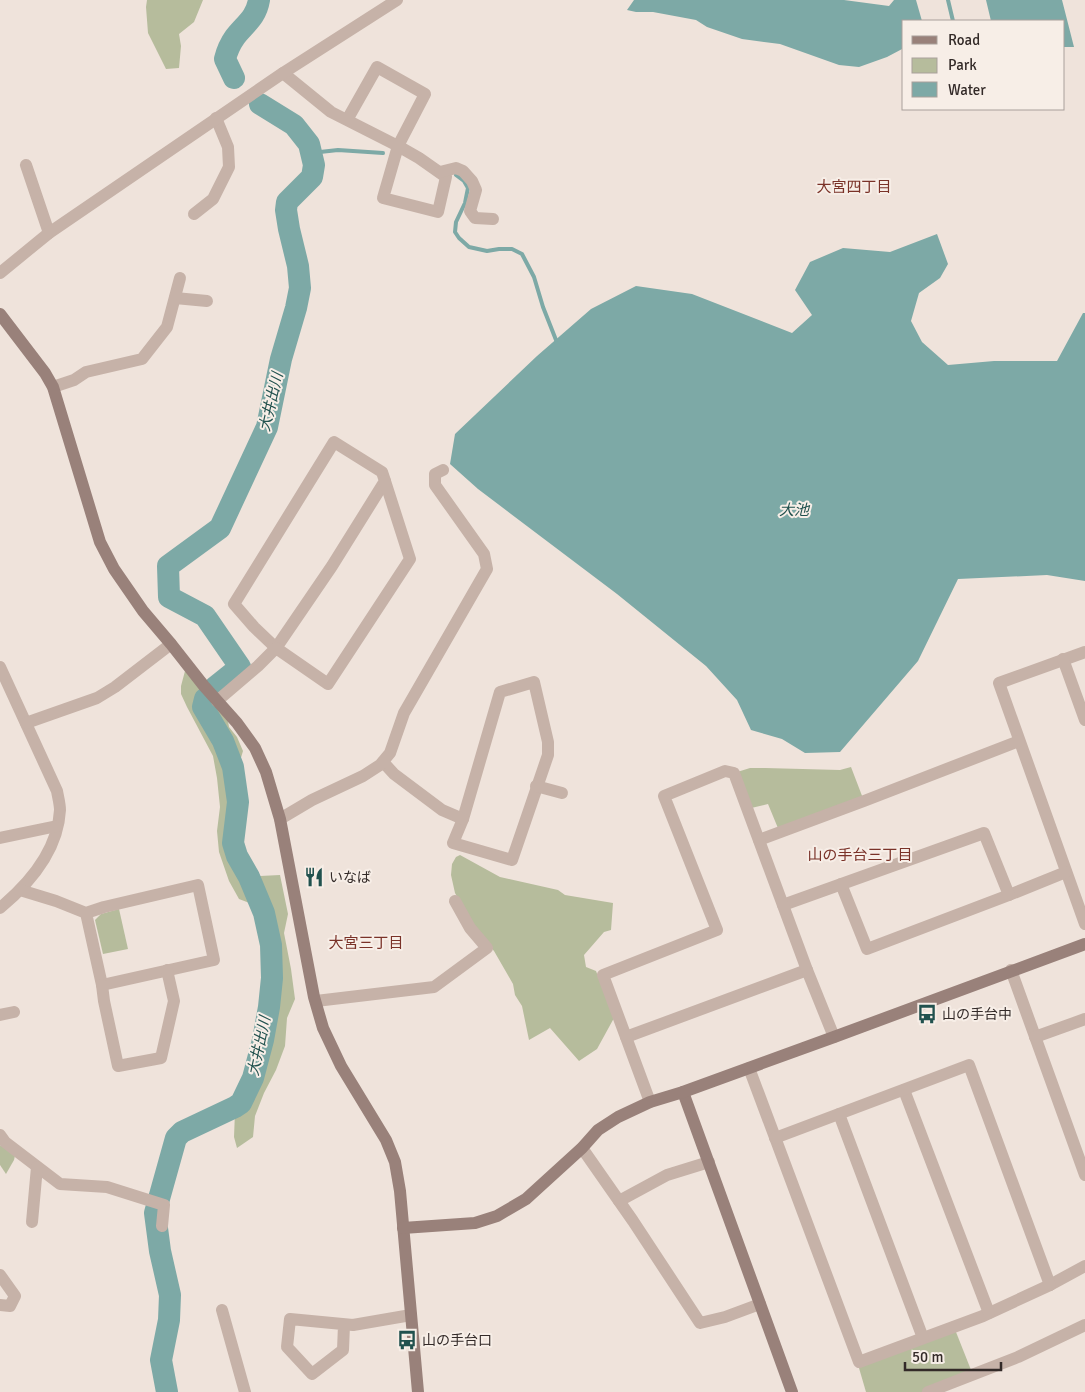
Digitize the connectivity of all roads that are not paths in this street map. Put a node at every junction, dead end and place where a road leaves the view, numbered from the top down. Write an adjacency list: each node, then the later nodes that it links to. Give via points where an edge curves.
1 (397, 0): 2 (street)
2 (283, 73): 3 (street); 4 (street, via 330,112)
3 (216, 118): 8 (street, via 228,148 229,167 213,199); 10 (street)
4 (347, 120): 5 (street); 5 (street, via 377,68 425,94)
5 (398, 146): 7 (street); 7 (street, via 384,198 438,212 446,177)
6 (26, 165): 10 (street)
7 (440, 172): 9 (street, via 456,168 463,171 476,190 470,211 474,218)
8 (194, 214)
9 (493, 219)
10 (49, 233): 11 (street)
11 (0, 273)
12 (180, 278): 13 (street)
13 (175, 298): 14 (street); 16 (street, via 167,327 142,359 86,372)
14 (207, 302)
15 (0, 314): 16 (street)
16 (53, 387): 19 (street, via 100,542 143,611)
17 (443, 470): 28 (street, via 435,474 435,485 484,554 487,569 404,713 390,753)
18 (385, 481): 20 (street); 20 (street, via 410,559 328,684); 20 (street, via 382,472 334,442 234,604)
19 (171, 644): 24 (street); 26 (street, via 97,698)
20 (276, 648): 24 (street)
21 (1085, 652): 22 (street)
22 (1063, 659): 25 (street); 27 (street, via 999,683)
23 (0, 667): 26 (street)
24 (218, 701): 32 (street, via 254,748 266,772)
25 (1085, 720)
26 (26, 723): 33 (street, via 56,791 60,808)
27 (1020, 741): 35 (street); 36 (street)
28 (382, 762): 31 (street, via 442,810); 32 (street, via 363,776)
29 (536, 786): 30 (street); 31 (street, via 512,860 453,843); 31 (street, via 548,755 548,742 534,682 500,692)
30 (562, 794)
31 (462, 818)
32 (280, 819): 50 (street)
33 (58, 826): 34 (street); 38 (street, via 46,857)
34 (0, 838)
35 (759, 840): 41 (street); 54 (street, via 734,774 725,771 664,796 717,930 603,975)
36 (1066, 872): 39 (street); 44 (street)
37 (841, 884): 39 (street, via 984,832); 39 (street, via 867,949); 41 (street)
38 (20, 890): 42 (street); 43 (street)
39 (1009, 896)
40 (455, 901): 50 (street, via 470,928 487,948 434,987)
41 (783, 905): 47 (street)
42 (0, 908)
43 (86, 913): 46 (street, via 198,885 214,960); 49 (street)
44 (1085, 924)
45 (1085, 944): 48 (street)
46 (168, 970): 49 (street); 49 (street, via 174,1002 161,1058 118,1066)
47 (807, 970): 54 (street); 55 (street)
48 (1011, 970): 55 (street); 56 (street)
49 (102, 984)
50 (316, 1001): 71 (street, via 323,1028 395,1162)
51 (14, 1012): 52 (street)
52 (0, 1015)
53 (1085, 1019): 56 (street)
54 (626, 1037): 60 (street)
55 (834, 1037): 57 (street)
56 (1035, 1037): 67 (street)
57 (749, 1068): 59 (street); 62 (street)
58 (904, 1090): 61 (street); 74 (street, via 970,1065); 78 (street)
59 (683, 1092): 60 (street); 65 (street)
60 (650, 1102): 64 (street, via 611,1121)
61 (839, 1114): 62 (street); 82 (street)
62 (775, 1138): 82 (street, via 859,1362)
63 (2, 1141): 66 (street)
64 (582, 1148): 68 (street); 71 (street, via 526,1199 497,1216 475,1223)
65 (709, 1162): 68 (street, via 667,1175); 75 (street)
66 (37, 1167): 69 (street); 70 (street, via 60,1184 107,1187 158,1204)
67 (1085, 1175)
68 (619, 1201): 75 (street, via 700,1323)
69 (32, 1222)
70 (162, 1226)
71 (403, 1228): 79 (street)
72 (1085, 1266): 74 (street)
73 (0, 1275): 76 (street, via 16,1296 10,1306)
74 (1050, 1284): 78 (street)
75 (760, 1304): 85 (street)
76 (0, 1305)
77 (222, 1310): 83 (street)
78 (989, 1313): 82 (street)
79 (411, 1315): 80 (street); 84 (street)
80 (344, 1325): 80 (street, via 290,1319 287,1348 312,1374 343,1350)
81 (1085, 1326): 86 (street, via 1018,1357)
82 (923, 1338)
83 (244, 1392)
84 (418, 1392)
85 (792, 1392)
86 (928, 1392)

